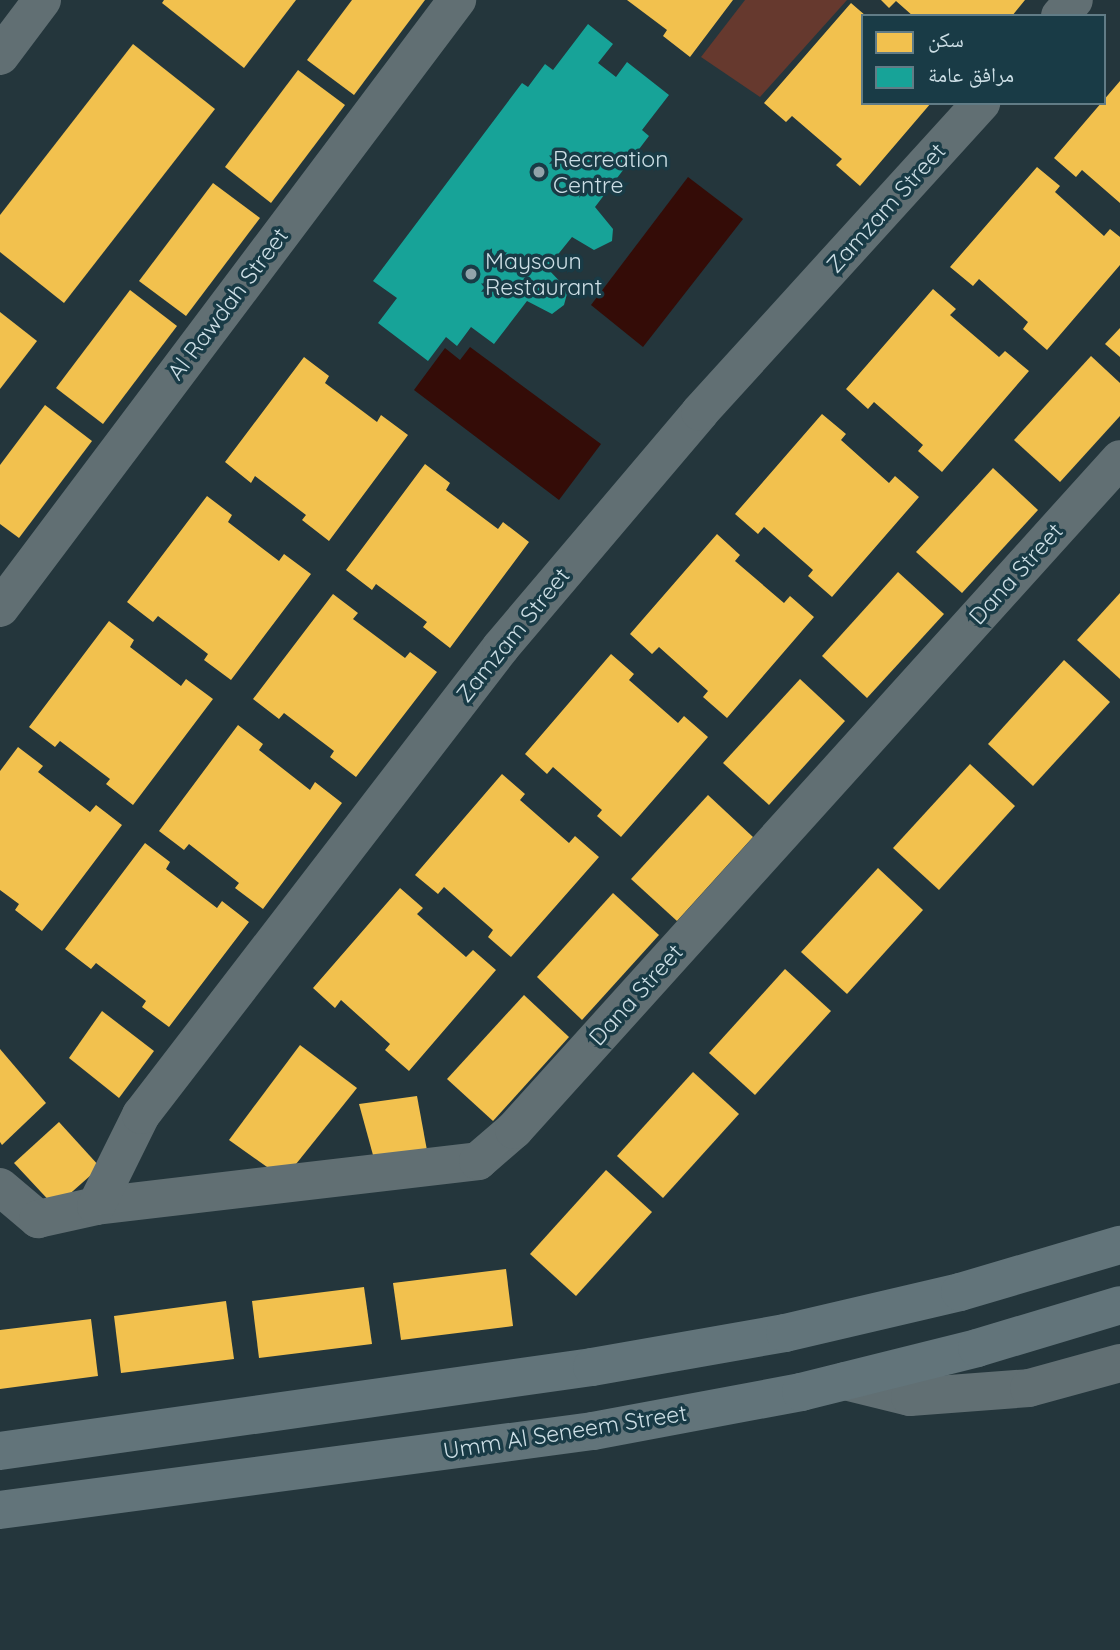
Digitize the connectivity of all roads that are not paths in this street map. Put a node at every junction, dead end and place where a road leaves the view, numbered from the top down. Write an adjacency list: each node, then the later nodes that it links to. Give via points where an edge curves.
1 (43, 0): 5 (street)
2 (457, 0): 8 (street, Al Rawdah Street)
3 (1074, 0): 4 (street)
4 (1062, 14)
5 (0, 56)
6 (979, 105): 10 (street, Zamzam Street, via 700,412 501,647 141,1115)
7 (1120, 459): 10 (street, Dana Street, via 523,1120 478,1161)
8 (0, 608)
9 (0, 1187): 10 (street, Dana Street, via 38,1219)
10 (96, 1206)
11 (1120, 1245): 15 (main road, via 960,1292 785,1333 592,1367)
12 (1120, 1305): 14 (main road, Umm Al Seneem Street)
13 (1120, 1363): 14 (street, via 1029,1388 909,1397)
14 (845, 1381): 16 (main road, Umm Al Seneem Street, via 593,1431)
15 (0, 1451)
16 (0, 1510)

